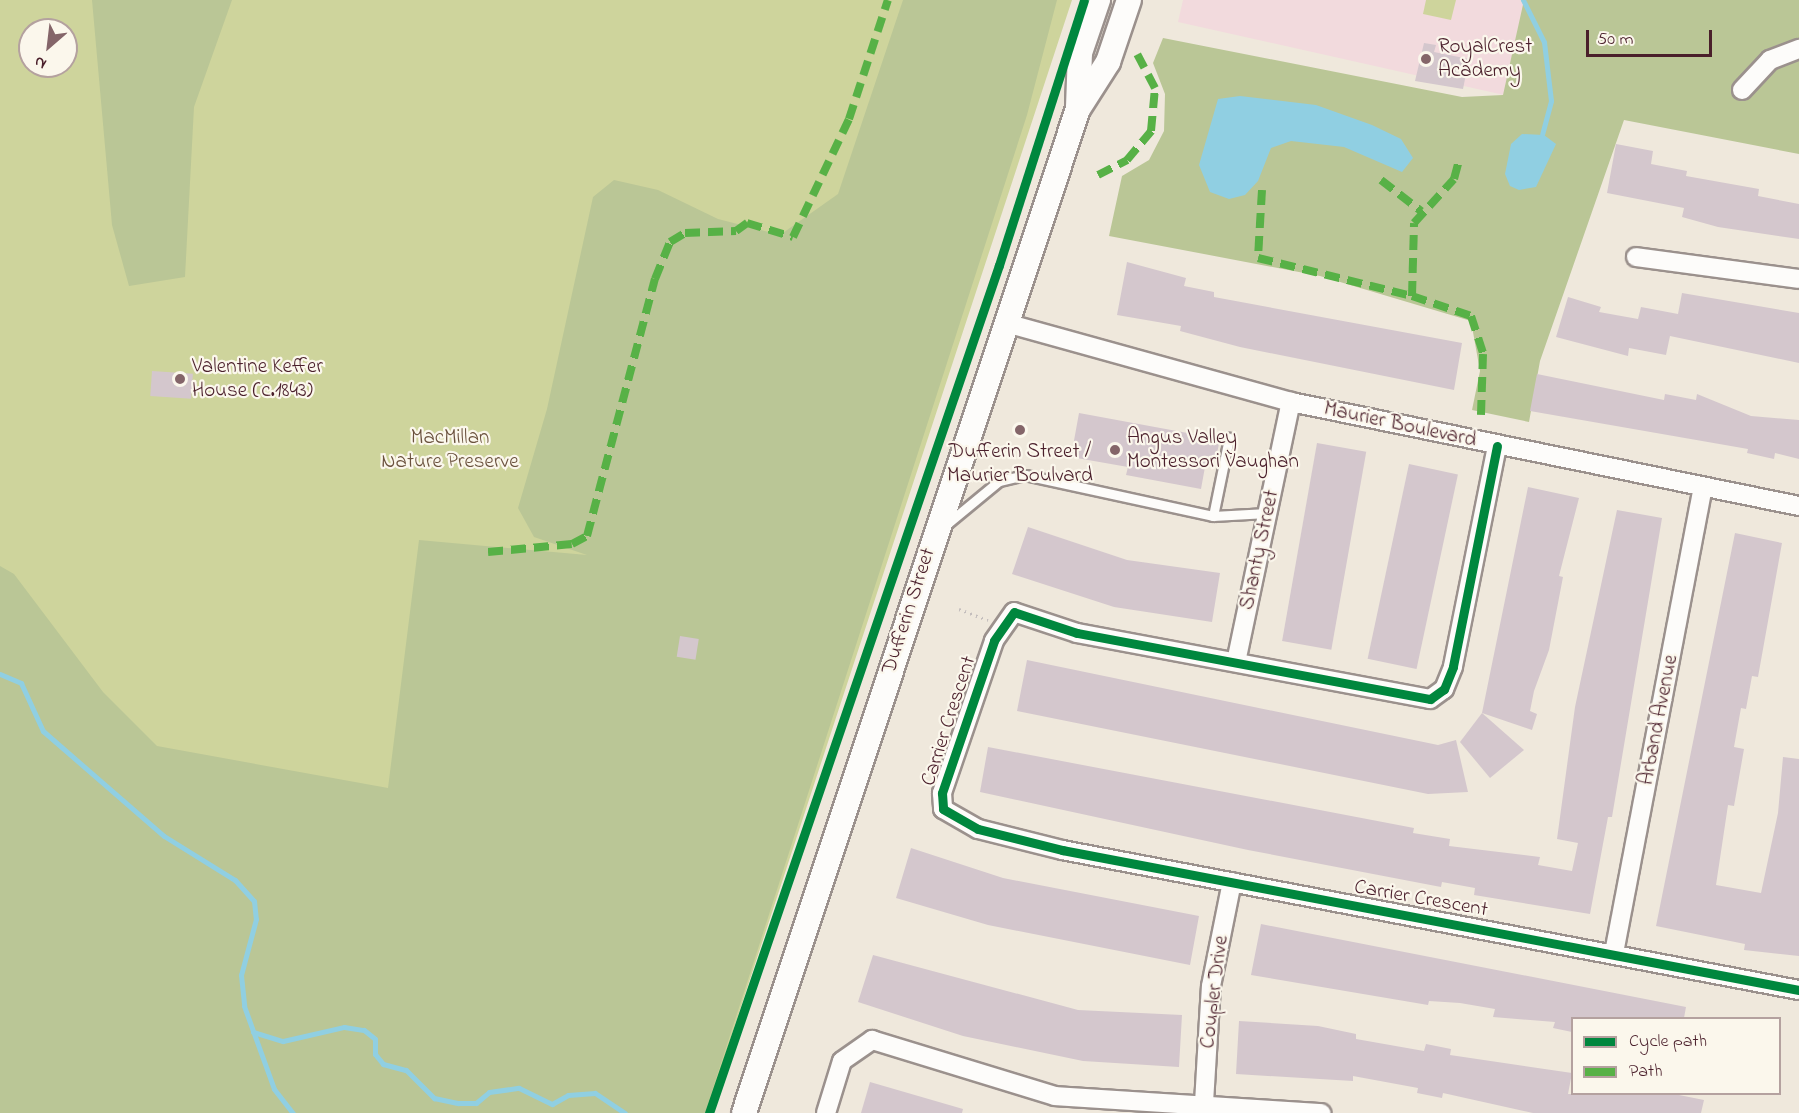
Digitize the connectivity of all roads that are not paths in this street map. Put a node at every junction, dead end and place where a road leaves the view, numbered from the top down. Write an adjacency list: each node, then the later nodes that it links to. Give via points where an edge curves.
1 (1098, 0): 5 (main road, Dufferin Street, via 1080,52)
2 (1128, 0): 5 (main road, Dufferin Street, via 1108,62)
3 (1799, 49): 4 (street, via 1770,60)
4 (1742, 90)
5 (1078, 109): 8 (main road, Dufferin Street)
6 (1636, 256): 7 (street)
7 (1799, 279)
8 (1006, 324): 9 (street, Maurier Boulevard); 16 (main road, Dufferin Street)
9 (1291, 402): 11 (street, Maurier Boulevard); 14 (street, Shanty Street)
10 (1229, 438): 15 (lane)
11 (1497, 446): 12 (street, Maurier Boulevard); 17 (street, Carrier Crescent, via 1453,667 1444,689 1430,699 1413,699)
12 (1703, 487): 13 (street, Maurier Boulevard); 19 (street, Arband Avenue)
13 (1799, 506)
14 (1267, 513): 15 (lane); 17 (street, Shanty Street)
15 (1213, 516): 16 (lane, via 1025,475 999,481)
16 (934, 537): 22 (main road, Dufferin Street)
17 (1236, 662): 18 (street, Carrier Crescent, via 1077,633 1014,612 999,625 942,793 943,809 978,829)
18 (1232, 882): 19 (street, Carrier Crescent); 21 (street, Coupler Drive, via 1211,986)
19 (1614, 953): 20 (street, Carrier Crescent)
20 (1799, 990)
21 (1203, 1102): 23 (street, via 1055,1096 872,1040 842,1061); 24 (street)
22 (744, 1113)
23 (826, 1113)
24 (1321, 1113)

